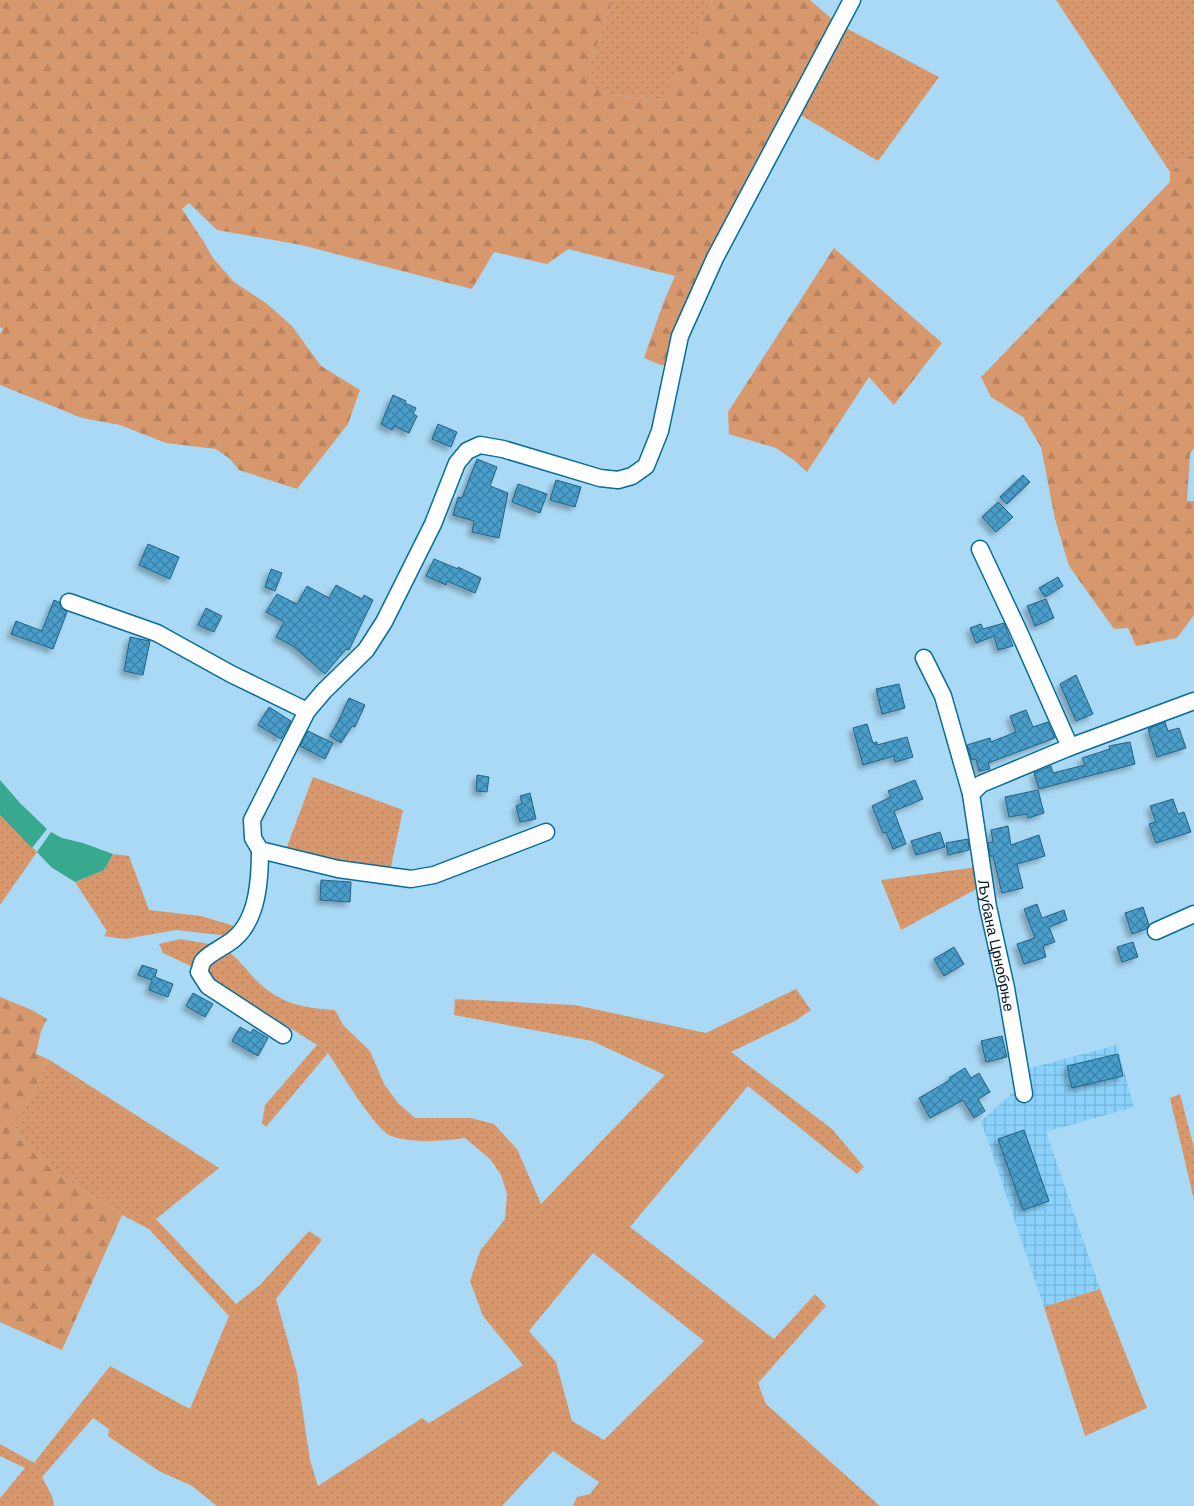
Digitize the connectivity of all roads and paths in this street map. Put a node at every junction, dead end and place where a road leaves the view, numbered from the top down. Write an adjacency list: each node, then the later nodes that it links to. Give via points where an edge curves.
1 (852, 0): 6 (street, via 715,258 680,336 660,431 646,466 632,476 618,480 600,478 503,449 480,446 467,451 457,463 433,524 384,622 366,650)
2 (980, 549): 7 (street)
3 (69, 602): 6 (street, via 157,633)
4 (924, 658): 8 (street, Љубана Црнобрње, via 943,696)
5 (1194, 702): 7 (street)
6 (307, 711): 10 (street, via 252,820 253,838)
7 (1070, 747): 8 (street, via 981,784)
8 (971, 794): 14 (street, Љубана Црнобрње, via 988,907)
9 (546, 832): 10 (street, via 434,875 411,879 338,869)
10 (260, 850): 13 (street, via 257,892 244,928 236,938 204,960 199,972 208,986)
11 (1194, 914): 12 (street)
12 (1156, 931)
13 (282, 1035)
14 (1024, 1094)

